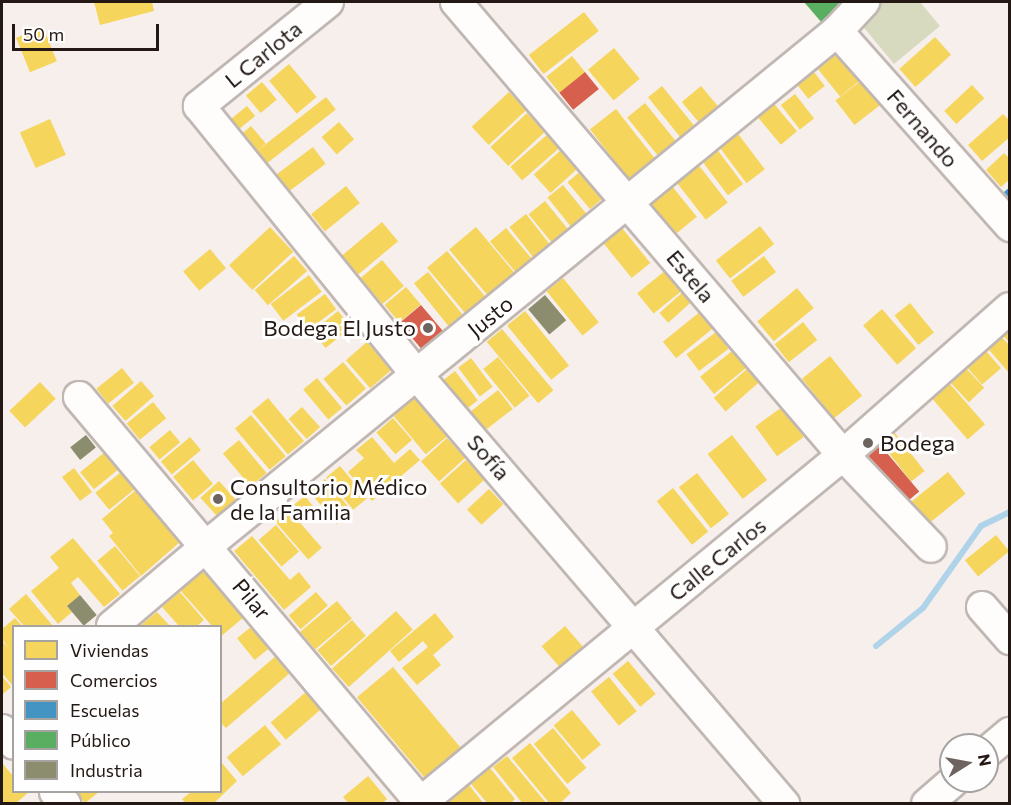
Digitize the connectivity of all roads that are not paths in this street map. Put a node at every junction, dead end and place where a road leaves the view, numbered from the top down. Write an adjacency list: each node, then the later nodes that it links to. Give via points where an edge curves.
1 (328, 2): 5 (street, L Carlota)
2 (456, 2): 6 (street, Estela)
3 (864, 2): 4 (street, Justo)
4 (837, 31): 6 (street, Justo); 7 (street, Fernando)
5 (199, 106): 9 (street, Sofía)
6 (629, 203): 9 (street, Justo); 11 (street, Estela)
7 (1010, 226)
8 (1010, 308): 11 (street, Calle Carlos)
9 (417, 375): 12 (street, Justo); 16 (street, Sofía)
10 (79, 397): 12 (street, Pilar)
11 (843, 456): 13 (street, Estela); 16 (street, Calle Carlos)
12 (207, 546): 15 (street, Justo); 21 (street, Pilar)
13 (930, 547)
14 (982, 607): 17 (street)
15 (114, 625)
16 (634, 626): 21 (street, Calle Carlos); 22 (street, Sofía)
17 (1010, 639)
18 (2, 730): 19 (street)
19 (12, 742)
20 (939, 793): 23 (street)
21 (421, 803)
22 (784, 804)
23 (927, 804)

